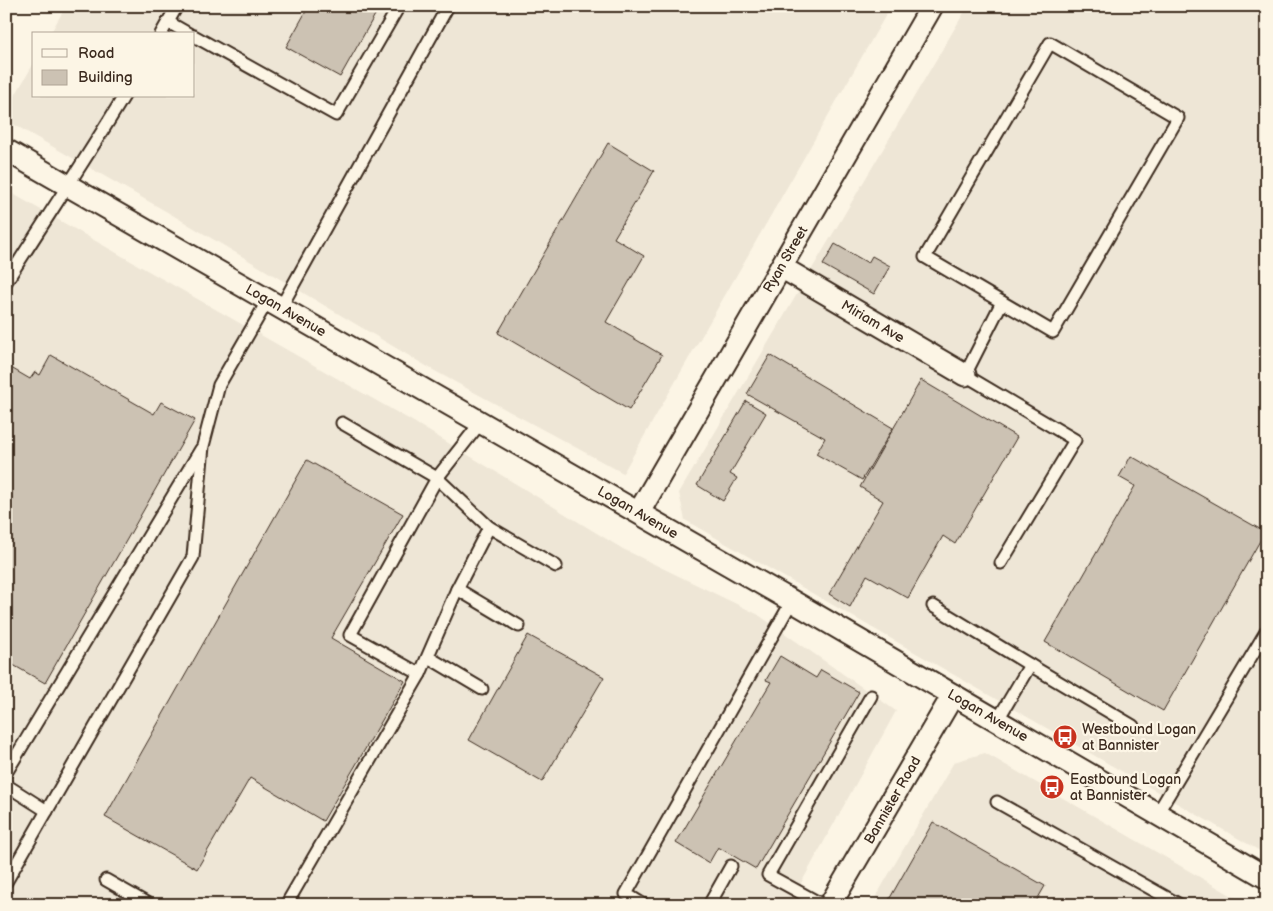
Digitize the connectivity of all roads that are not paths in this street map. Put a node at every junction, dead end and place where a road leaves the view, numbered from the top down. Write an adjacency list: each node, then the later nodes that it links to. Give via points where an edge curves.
1 (177, 6): 5 (lane)
2 (399, 6): 8 (lane, via 336,115)
3 (448, 6): 15 (lane)
4 (932, 6): 12 (street, Ryan Street)
5 (168, 22): 6 (lane); 7 (lane)
6 (162, 32)
7 (186, 32)
8 (195, 37)
9 (123, 98): 11 (lane)
10 (6, 150): 11 (street, Logan Avenue)
11 (67, 184): 13 (lane); 15 (street, Logan Avenue)
12 (781, 267): 16 (street, Miriam Ave); 21 (street, Ryan Street)
13 (6, 282)
14 (1002, 302): 14 (lane, via 925,257 1050,43 1178,118 1053,332); 16 (lane)
15 (274, 304): 17 (street, Logan Avenue); 19 (lane, via 219,385)
16 (965, 374): 23 (lane, via 1075,440)
17 (481, 422): 20 (lane); 21 (street, Logan Avenue)
18 (342, 423): 20 (lane)
19 (203, 446): 38 (lane); 41 (lane, via 194,557)
20 (437, 478): 22 (lane); 32 (lane, via 350,635)
21 (639, 512): 26 (street, Logan Avenue)
22 (489, 527): 24 (lane); 25 (lane)
23 (1002, 563)
24 (556, 566)
25 (457, 589): 28 (lane); 30 (lane)
26 (792, 601): 34 (street, Logan Avenue); 49 (lane, via 626,894)
27 (933, 606): 31 (lane)
28 (519, 626)
29 (1267, 630): 42 (lane)
30 (428, 658): 32 (lane); 33 (lane)
31 (1030, 664): 36 (lane); 37 (lane)
32 (420, 674): 48 (lane)
33 (482, 689)
34 (953, 695): 36 (street, Logan Avenue); 52 (street, Bannister Road)
35 (871, 696): 51 (lane, via 768,875)
36 (997, 721): 42 (street, Logan Avenue)
37 (1133, 726)
38 (6, 773)
39 (6, 785): 41 (lane)
40 (997, 802): 53 (lane)
41 (47, 811): 46 (lane)
42 (1157, 814): 44 (street, Logan Avenue)
43 (731, 866): 50 (lane)
44 (1267, 878)
45 (106, 880): 47 (lane)
46 (6, 882)
47 (150, 905)
48 (286, 905)
49 (644, 905)
50 (709, 905)
51 (823, 905)
52 (830, 905)
53 (1180, 905)

